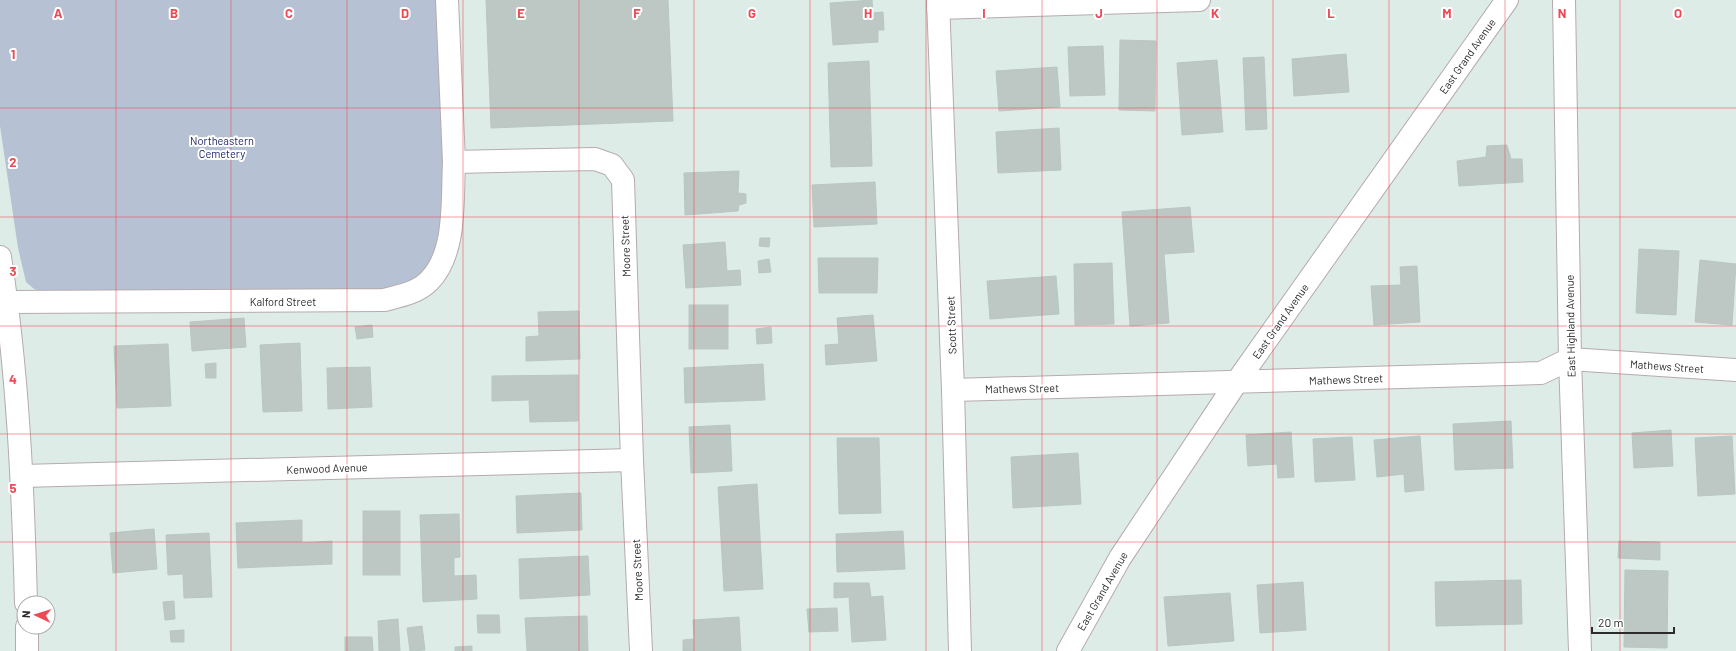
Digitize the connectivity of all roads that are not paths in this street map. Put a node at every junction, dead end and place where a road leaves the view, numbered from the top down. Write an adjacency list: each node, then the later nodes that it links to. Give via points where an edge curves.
1 (447, 0): 6 (street)
2 (1199, 0): 5 (street)
3 (1507, 0): 11 (street, East Grand Avenue)
4 (1564, 0): 9 (street, East Highland Avenue)
5 (938, 4): 12 (street, Scott Street)
6 (454, 162): 8 (street, Kalford Street, via 449,246 440,268 428,282 409,294 384,300); 13 (street, Moore Street, via 594,159 612,165 623,180)
7 (0, 257): 8 (street)
8 (7, 302): 14 (street)
9 (1570, 359): 10 (street, Mathews Street); 11 (street, Mathews Street, via 1541,373); 21 (street, East Highland Avenue)
10 (1736, 370)
11 (1236, 383): 12 (street, Mathews Street); 20 (street, East Grand Avenue, via 1120,558)
12 (953, 390): 19 (street, Scott Street)
13 (632, 460): 14 (street, Kenwood Avenue); 18 (street, Moore Street)
14 (22, 476): 15 (street)
15 (26, 595)
16 (27, 635): 17 (street)
17 (27, 651)
18 (640, 651)
19 (960, 651)
20 (1068, 651)
21 (1580, 651)

